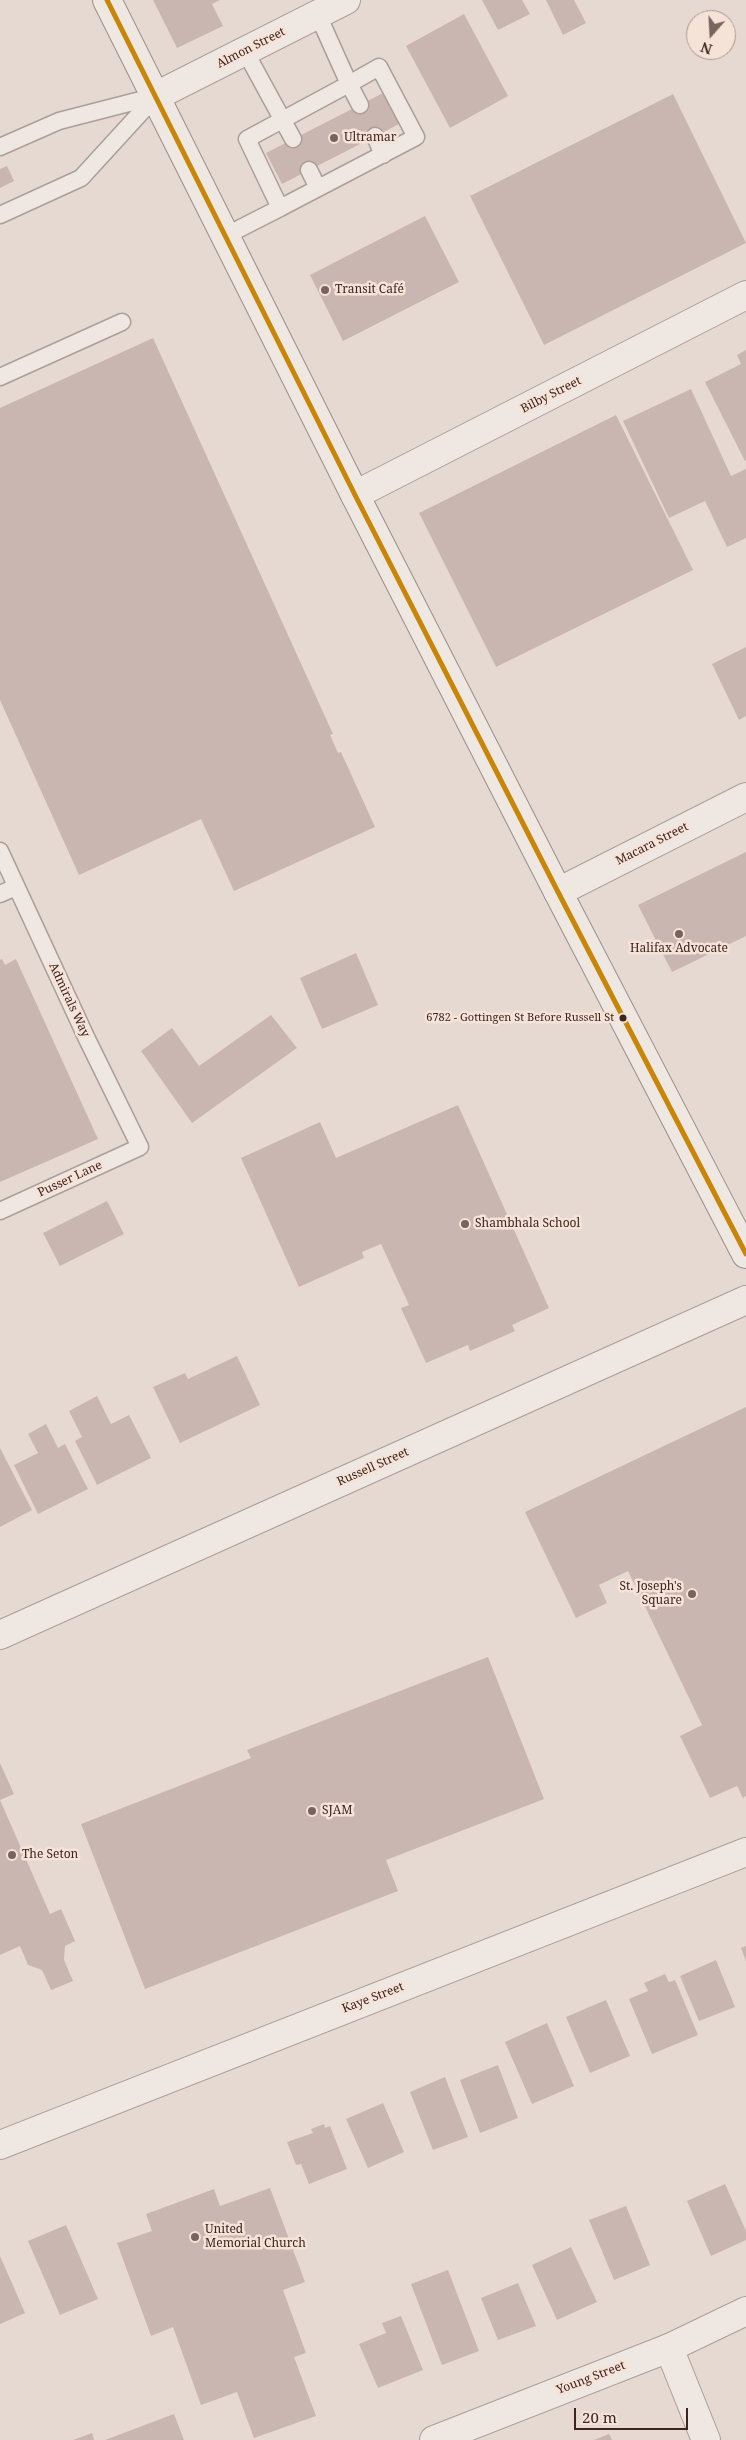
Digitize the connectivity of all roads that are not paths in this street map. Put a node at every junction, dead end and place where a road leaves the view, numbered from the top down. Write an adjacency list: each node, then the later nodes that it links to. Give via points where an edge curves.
1 (107, 0): 6 (street)
2 (346, 0): 3 (street, Almon Street)
3 (318, 15): 4 (street, Almon Street); 5 (lane)
4 (245, 51): 6 (street, Almon Street); 8 (lane)
5 (349, 84): 7 (lane); 8 (lane); 12 (lane, via 379,67 416,137)
6 (156, 96): 11 (lane, via 58,121); 16 (lane, via 80,178); 17 (street)
7 (360, 105)
8 (284, 119): 10 (lane); 15 (lane, via 247,139)
9 (375, 136): 12 (lane)
10 (293, 139)
11 (0, 147)
12 (383, 155): 14 (lane)
13 (309, 170): 14 (lane)
14 (318, 188): 15 (lane)
15 (280, 208): 17 (lane)
16 (0, 215)
17 (225, 236): 21 (street)
18 (746, 295): 21 (street, Bilby Street)
19 (122, 322): 20 (lane)
20 (0, 377)
21 (355, 495): 25 (street)
22 (746, 796): 25 (street, Macara Street)
23 (0, 852): 24 (lane, Admirals Way)
24 (16, 886): 26 (lane); 27 (lane, Admirals Way)
25 (558, 892): 29 (street)
26 (0, 894)
27 (140, 1147): 28 (lane, Pusser Lane)
28 (0, 1211)
29 (746, 1254)
30 (746, 1300): 31 (street, Russell Street)
31 (0, 1635)
32 (746, 1852): 33 (street, Kaye Street)
33 (0, 2145)
34 (746, 2311): 35 (street, Young Street)
35 (670, 2348): 36 (street, Young Street); 37 (street)
36 (434, 2440)
37 (706, 2440)

